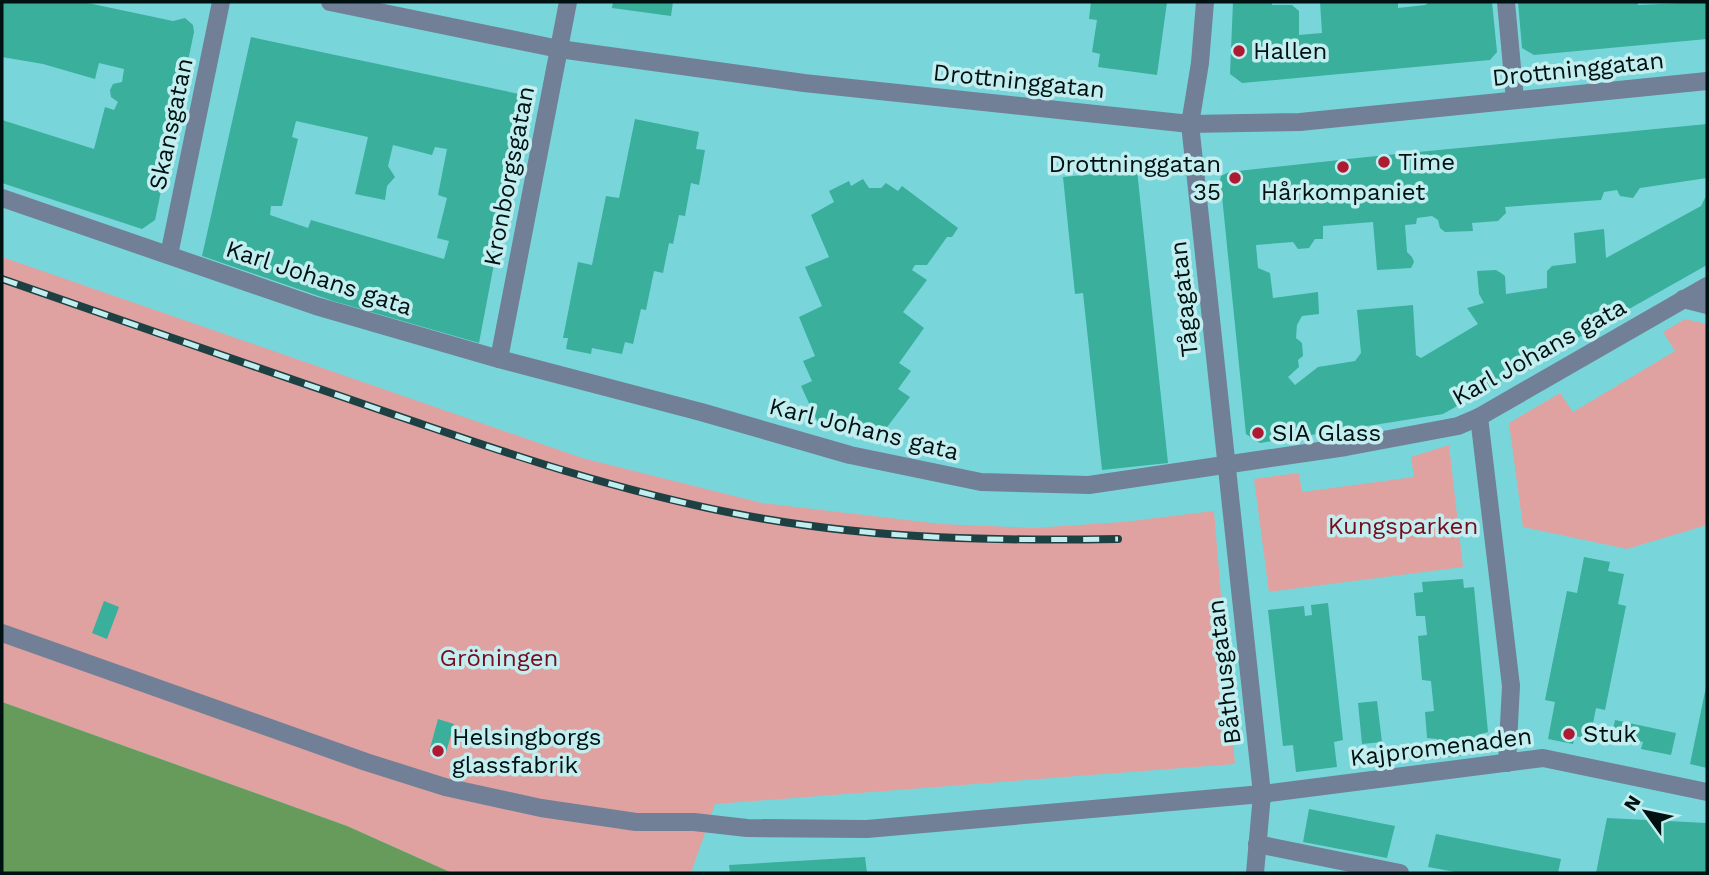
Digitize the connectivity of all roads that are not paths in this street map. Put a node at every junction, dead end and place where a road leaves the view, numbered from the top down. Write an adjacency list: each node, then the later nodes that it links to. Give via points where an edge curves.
1 (221, 2): 11 (street, Skansgatan)
2 (330, 2): 6 (street, Drottninggatan)
3 (568, 2): 6 (street, Kronborgsgatan)
4 (1205, 2): 9 (street, Tågagatan)
5 (1506, 2): 8 (street)
6 (559, 49): 9 (street, Drottninggatan, via 830,86); 15 (street, Kronborgsgatan)
7 (1707, 81): 8 (street, Drottninggatan)
8 (1515, 100): 9 (street, Drottninggatan, via 1300,122)
9 (1190, 124): 17 (street, Tågagatan)
10 (2, 198): 11 (street, Karl Johans gata)
11 (169, 256): 15 (street, Karl Johans gata, via 316,306)
12 (1707, 286): 13 (street, Karl Johans gata)
13 (1683, 299): 14 (street); 16 (street, Karl Johans gata)
14 (1707, 305)
15 (499, 359): 17 (street, Karl Johans gata, via 850,455 981,482 1089,485)
16 (1479, 417): 17 (street, Karl Johans gata, via 1458,426); 19 (street, via 1511,686)
17 (1226, 465): 21 (street, Båthusgatan)
18 (2, 633): 21 (street, Kajpromenaden, via 445,787 636,822 867,829)
19 (1507, 763): 20 (street, Kajpromenaden, via 1543,758); 21 (street, Kajpromenaden)
20 (1707, 792)
21 (1262, 793): 22 (street, Båthusgatan)
22 (1257, 844): 23 (street, Båthusgatan); 24 (street)
23 (1255, 873)
24 (1400, 873)

